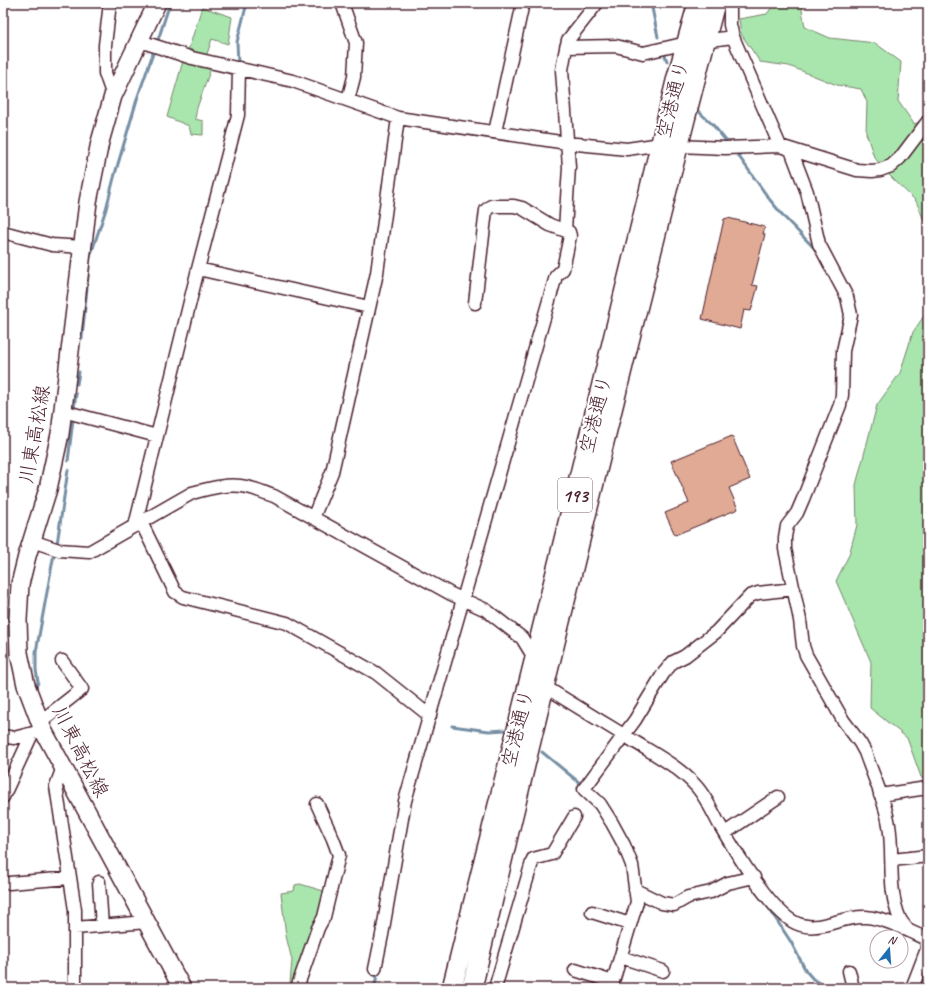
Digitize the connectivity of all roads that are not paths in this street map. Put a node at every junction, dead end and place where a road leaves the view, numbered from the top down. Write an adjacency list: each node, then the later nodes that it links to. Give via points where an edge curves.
1 (110, 3): 15 (street, via 105,45 105,74)
2 (157, 3): 10 (main road, 川東高松線)
3 (342, 3): 16 (street, via 356,43 354,77)
4 (523, 3): 19 (street)
5 (597, 3): 13 (street, via 568,40)
6 (698, 3): 12 (highway, 空港通り / 193)
7 (716, 3): 11 (highway, 空港通り / 193)
8 (730, 3): 9 (street, via 730,25)
9 (734, 37): 11 (street); 22 (street)
10 (140, 41): 14 (street, via 192,58); 15 (main road, 川東高松線)
11 (706, 41): 12 (street); 21 (highway, 空港通り / 193)
12 (687, 43): 13 (street, via 643,53 616,46); 21 (highway, 空港通り / 193)
13 (566, 47): 20 (street, via 562,70)
14 (239, 68): 16 (street, via 293,81); 26 (street, via 238,115)
15 (113, 96): 25 (main road, 川東高松線, via 100,142)
16 (348, 100): 17 (street)
17 (398, 118): 19 (street); 28 (street, via 377,273)
18 (928, 121): 22 (street, via 900,158 891,166 880,170 857,170)
19 (495, 132): 20 (street)
20 (567, 143): 21 (street, via 627,149); 23 (street, via 569,167)
21 (669, 145): 22 (street); 36 (highway, 空港通り / 193); 38 (highway, 空港通り / 193)
22 (785, 148): 34 (street, via 807,192 819,244 847,297 851,315 843,351 840,405 797,513 787,526 785,549)
23 (565, 230): 27 (street, via 550,225 522,208 491,206 486,210); 35 (street, via 570,236 563,269 556,276)
24 (3, 232): 25 (street, via 52,245)
25 (82, 247): 29 (main road, 川東高松線)
26 (198, 270): 28 (street); 30 (street)
27 (476, 303)
28 (369, 307): 31 (street, via 332,472)
29 (63, 411): 30 (street); 33 (main road, 川東高松線, via 48,489)
30 (157, 436): 32 (street)
31 (313, 518): 32 (street, via 274,496 246,487 229,485 192,493); 35 (street)
32 (138, 524): 33 (street, via 89,552 58,550); 39 (street, via 175,592 183,597 287,623 376,673)
33 (32, 541): 40 (main road, 川東高松線, via 20,584 18,620 19,646)
34 (794, 590): 41 (street, via 750,596 716,632 673,662); 45 (street, via 806,655 843,720 865,752)
35 (464, 600): 36 (street, via 486,610 522,638); 39 (street)
36 (535, 658): 38 (street); 76 (highway, 空港通り / 193)
37 (62, 661): 40 (street, via 82,689)
38 (544, 686): 41 (street); 77 (highway, 空港通り / 193)
39 (430, 716): 68 (street, via 405,801)
40 (38, 729): 42 (street, via 14,738); 43 (main road, 川東高松線); 46 (street)
41 (624, 735): 50 (street, via 689,779 704,797); 57 (street, via 584,789 600,804 624,845 632,865)
42 (3, 736)
43 (63, 767): 54 (street, via 56,786); 59 (main road, 川東高松線)
44 (928, 790): 45 (street, via 926,788)
45 (880, 795): 52 (street, via 889,826)
46 (3, 797)
47 (778, 797): 50 (street)
48 (318, 804): 75 (street, via 339,855 324,917)
49 (574, 817): 78 (street, via 552,854 533,859)
50 (725, 833): 53 (street)
51 (928, 856): 52 (street)
52 (892, 860): 64 (street, via 896,905 900,919)
53 (754, 877): 57 (street, via 688,897 674,905 662,903); 63 (street, via 780,910 800,925 817,927 864,917 879,919)
54 (70, 878): 56 (street); 62 (street)
55 (99, 882): 61 (street)
56 (9, 883)
57 (635, 890): 60 (street, via 637,902)
58 (592, 912): 60 (street)
59 (147, 922): 61 (street); 74 (main road, 川東高松線)
60 (630, 924): 67 (street)
61 (102, 926): 62 (street)
62 (75, 928): 73 (street)
63 (902, 929)
64 (907, 929)
65 (909, 932): 66 (street)
66 (927, 939): 80 (street, via 927,949)
67 (620, 957): 70 (street); 72 (street)
68 (375, 969)
69 (575, 970): 72 (street)
70 (663, 972)
71 (849, 972): 79 (street)
72 (612, 985)
73 (75, 988)
74 (182, 988)
75 (297, 988)
76 (452, 988)
77 (472, 988)
78 (495, 988)
79 (853, 988)
80 (912, 988)

